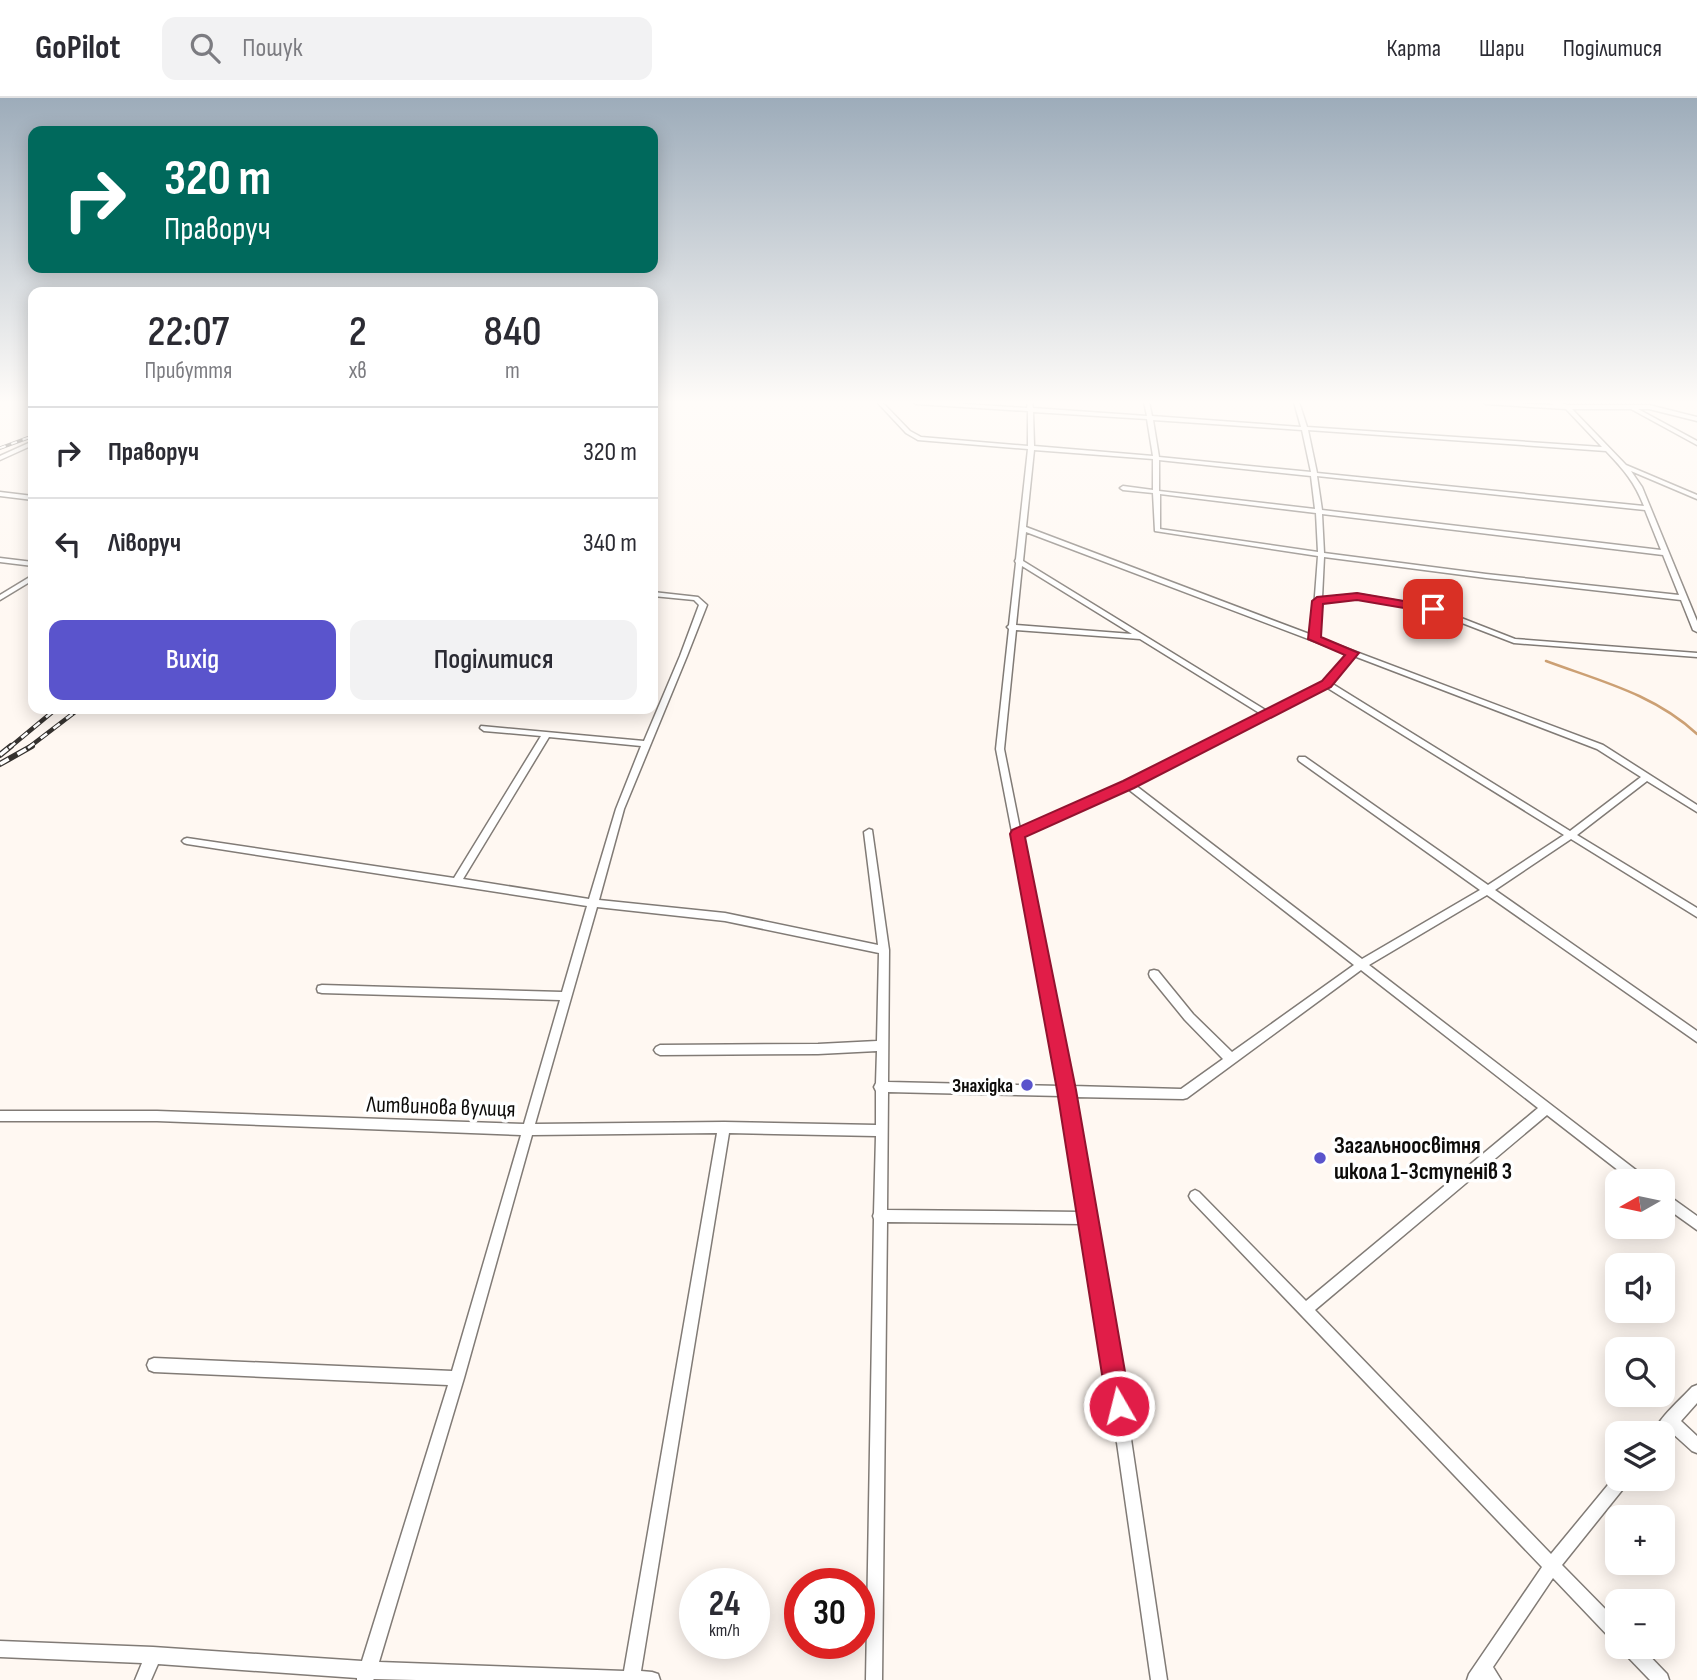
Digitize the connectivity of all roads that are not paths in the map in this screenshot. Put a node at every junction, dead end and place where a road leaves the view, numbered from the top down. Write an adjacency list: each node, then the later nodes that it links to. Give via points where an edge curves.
1 (1028, 476): 14 (street)
2 (1156, 476): 8 (street)
3 (1314, 476): 13 (street)
4 (1332, 476): 12 (street)
5 (1630, 476): 12 (street)
6 (1647, 476): 11 (street)
7 (1124, 488): 8 (street)
8 (1156, 492): 13 (street); 16 (street, via 1157,530)
9 (0, 494): 10 (street)
10 (28, 497)
11 (1697, 497)
12 (1646, 508): 15 (street)
13 (1320, 513): 15 (street); 16 (street)
14 (1022, 528): 18 (street); 28 (street)
15 (1667, 553): 23 (street)
16 (1321, 555): 23 (street); 24 (street)
17 (0, 560): 19 (street)
18 (1018, 561): 25 (street); 27 (street)
19 (28, 563)
20 (28, 580): 22 (street)
21 (658, 594): 32 (street, via 695,598 702,605 688,646)
22 (0, 598)
23 (1685, 598): 26 (street)
24 (1317, 601): 28 (street); 30 (street, via 1357,596 1433,609 1514,641)
25 (1011, 627): 27 (street); 43 (street, via 1000,750)
26 (1697, 627)
27 (1143, 638): 34 (street)
28 (1315, 639): 29 (street)
29 (1353, 653): 31 (street); 39 (street, via 1600,747)
30 (1697, 655)
31 (1326, 684): 34 (street); 44 (street)
32 (659, 698)
33 (654, 714): 37 (street)
34 (1267, 714): 40 (street)
35 (484, 728): 36 (street)
36 (547, 734): 37 (street); 46 (street)
37 (644, 744): 48 (street)
38 (1302, 759): 47 (street)
39 (1646, 778): 41 (street); 44 (street)
40 (1129, 785): 43 (street); 51 (street)
41 (1697, 809)
42 (869, 832): 50 (street)
43 (1017, 834): 60 (street)
44 (1572, 834): 47 (street); 49 (street)
45 (187, 841): 46 (street)
46 (456, 882): 48 (street)
47 (1489, 889): 51 (street); 55 (street)
48 (594, 903): 50 (street, via 724,917); 54 (street)
49 (1697, 913)
50 (884, 950): 56 (street)
51 (1361, 965): 58 (street); 61 (street)
52 (1154, 974): 58 (street)
53 (322, 989): 54 (street)
54 (566, 996): 64 (street)
55 (1697, 1037)
56 (881, 1046): 57 (street); 59 (street)
57 (660, 1050)
58 (1231, 1059): 60 (street, via 1183,1094)
59 (880, 1087): 60 (street); 65 (street)
60 (1067, 1090): 70 (street)
61 (1547, 1108): 66 (street); 72 (street)
62 (0, 1116): 64 (street, Литвинова вулиця, via 157,1116)
63 (724, 1128): 64 (street, Литвинова вулиця); 65 (street, Литвинова вулиця); 88 (street)
64 (528, 1130): 74 (street)
65 (880, 1131): 69 (street)
66 (1626, 1169)
67 (1195, 1196): 72 (street)
68 (1675, 1208): 71 (street)
69 (879, 1216): 70 (street); 90 (street)
70 (1088, 1218): 91 (street)
71 (1697, 1224)
72 (1305, 1310): 80 (street)
73 (155, 1365): 74 (street)
74 (457, 1378): 85 (street)
75 (1697, 1392): 76 (street)
76 (1670, 1421)
77 (1675, 1426): 78 (street)
78 (1697, 1446)
79 (1612, 1491): 80 (street)
80 (1553, 1564): 81 (street); 86 (street)
81 (1605, 1620)
82 (0, 1649): 83 (street)
83 (153, 1655): 85 (street); 87 (street)
84 (1641, 1659): 92 (street)
85 (366, 1675): 88 (street)
86 (1483, 1676)
87 (143, 1680)
88 (631, 1680): 89 (street)
89 (652, 1680)
90 (874, 1680)
91 (1159, 1680)
92 (1661, 1680)

